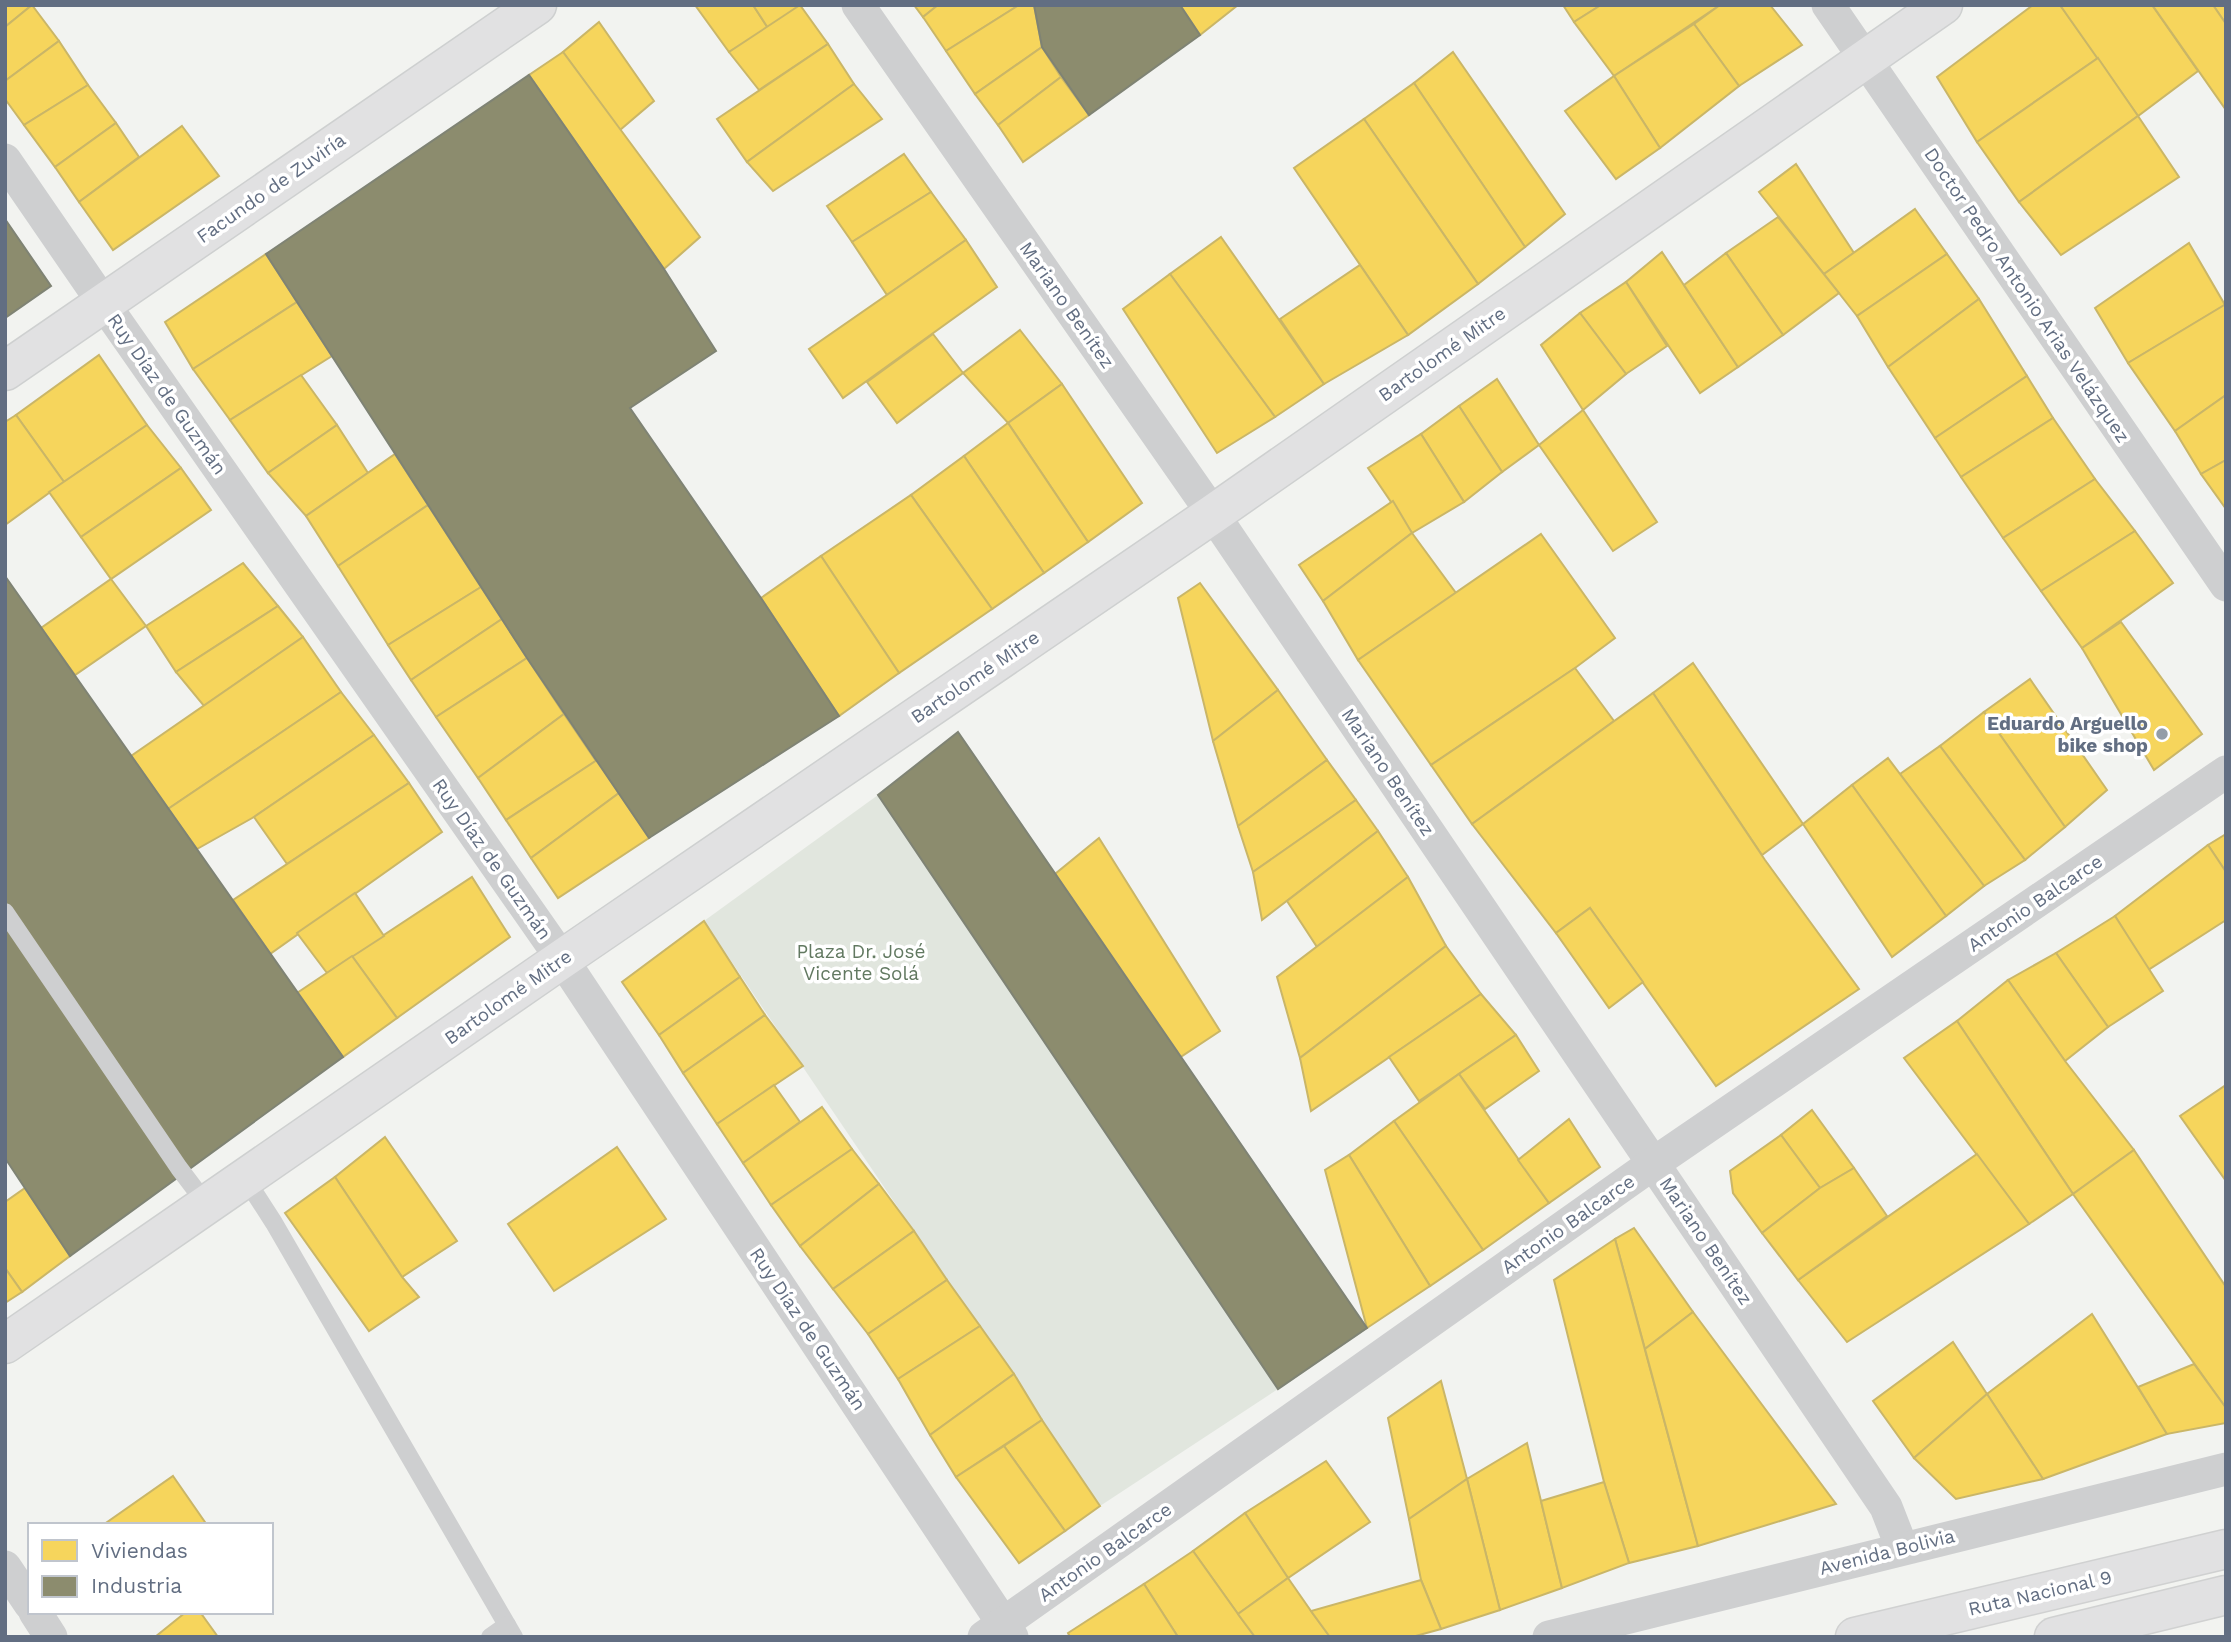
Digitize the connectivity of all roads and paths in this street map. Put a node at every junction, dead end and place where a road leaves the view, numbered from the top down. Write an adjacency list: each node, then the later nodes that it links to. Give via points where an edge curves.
1 (537, 5): 7 (street, Facundo de Zuviría)
2 (858, 5): 9 (street, Mariano Benítez)
3 (1828, 5): 5 (street, Doctor Pedro Antonio Arias Velázquez)
4 (1943, 5): 5 (street, Bartolomé Mitre)
5 (1865, 59): 9 (street, Bartolomé Mitre); 10 (street, Doctor Pedro Antonio Arias Velázquez)
6 (5, 160): 7 (street, Ruy Díaz de Guzmán)
7 (104, 304): 8 (street, Facundo de Zuviría); 13 (street, Ruy Díaz de Guzmán)
8 (5, 371)
9 (1213, 514): 13 (street, Bartolomé Mitre); 14 (street, Mariano Benítez)
10 (2226, 585)
11 (2226, 772): 14 (street, Antonio Balcarce)
12 (5, 912): 16 (lane)
13 (562, 959): 15 (street, Bartolomé Mitre); 26 (street, Ruy Díaz de Guzmán)
14 (1654, 1163): 19 (street, Mariano Benítez, via 1886,1507); 26 (street, Antonio Balcarce)
15 (245, 1178): 16 (street, Bartolomé Mitre); 25 (lane)
16 (207, 1205): 17 (street, Bartolomé Mitre)
17 (5, 1345)
18 (2226, 1469): 19 (street, Avenida Bolivia)
19 (1902, 1548): 29 (street, Avenida Bolivia)
20 (2226, 1549): 30 (street, Ruta Nacional 9)
21 (5, 1567): 23 (street)
22 (2226, 1595): 31 (street)
23 (28, 1601)
24 (36, 1614): 27 (street)
25 (510, 1631): 28 (lane)
26 (1000, 1632)
27 (51, 1637)
28 (490, 1637)
29 (1549, 1637)
30 (1855, 1637)
31 (2054, 1637)

